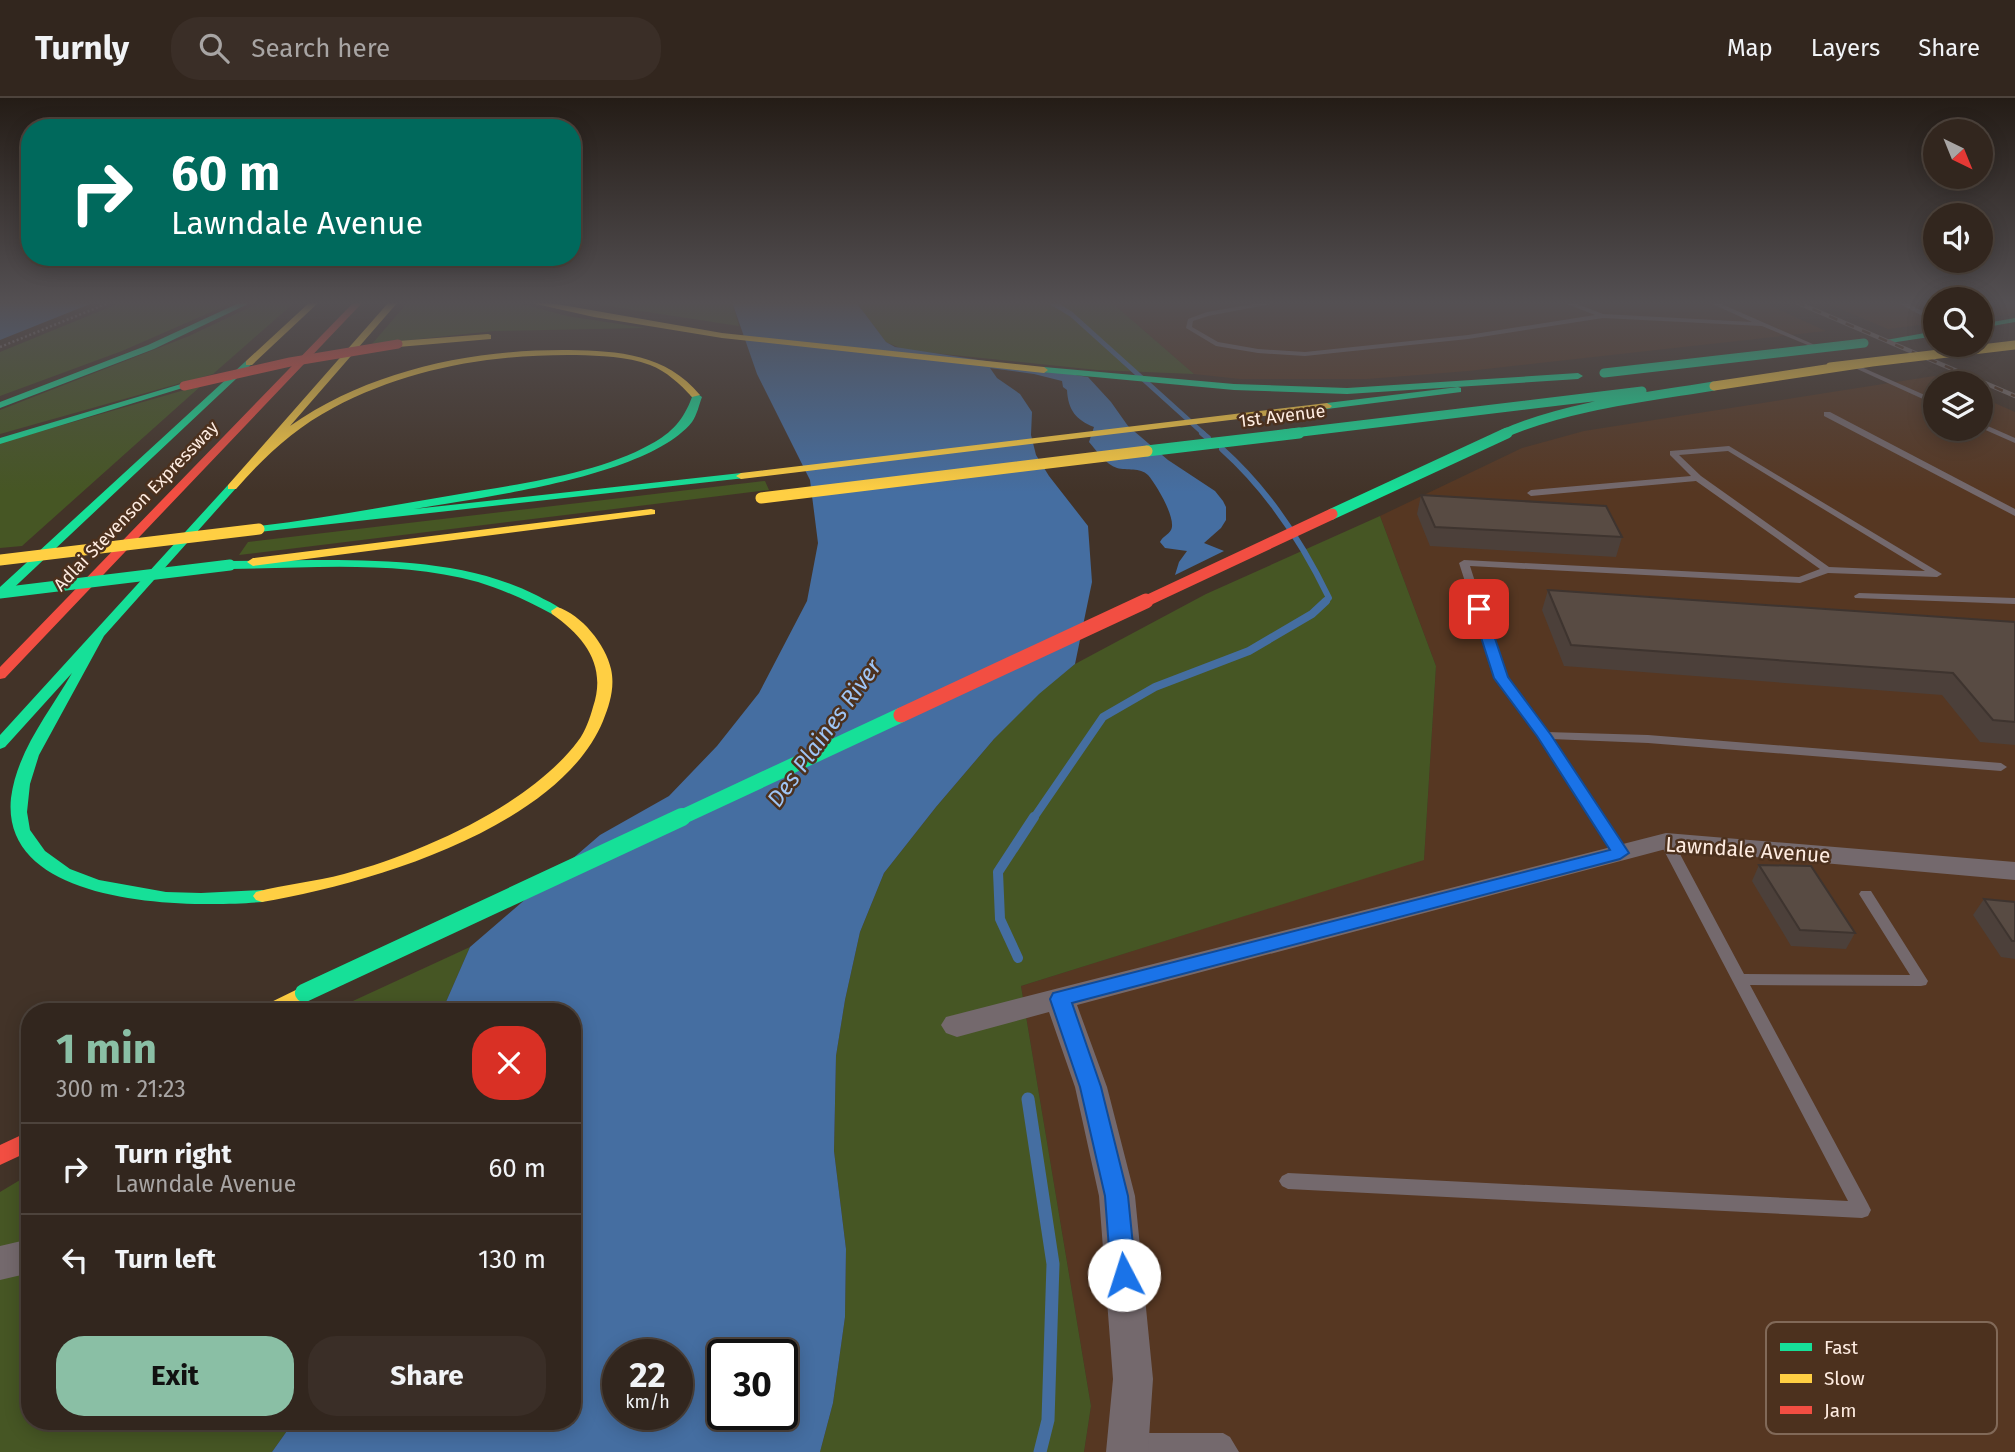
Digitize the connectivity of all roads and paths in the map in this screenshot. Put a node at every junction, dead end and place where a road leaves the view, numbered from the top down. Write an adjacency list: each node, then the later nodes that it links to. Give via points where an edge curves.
1 (104, 365): 15 (main road)
2 (247, 365): 30 (main road, Adlai Stevenson Expressway)
3 (275, 365): 18 (main road, bridge, via 184,386)
4 (298, 365): 34 (main road, Adlai Stevenson Expressway)
5 (339, 365): 20 (main road)
6 (448, 365): 20 (main road, via 350,396 297,424)
7 (659, 365): 26 (main road, via 682,379 697,397 688,420 656,446 614,464 530,485)
8 (998, 365): 13 (main road, via 1290,390 1409,389)
9 (1672, 365): 13 (main road, bridge)
10 (1846, 365): 23 (main road, 1st Avenue, bridge)
11 (1851, 365): 44 (main road, bridge, via 1614,401 1519,427)
12 (1852, 365): 14 (lane)
13 (1578, 376): 26 (main road, 1st Avenue)
14 (1923, 398)
15 (0, 405)
16 (1827, 414): 25 (lane)
17 (1993, 431): 19 (lane)
18 (0, 441)
19 (2015, 441)
20 (262, 454): 33 (main road)
21 (1698, 478): 22 (lane); 29 (lane); 29 (lane, via 1673,453 1729,447 1937,574)
22 (1531, 493)
23 (755, 499)
24 (666, 510): 28 (main road)
25 (2015, 513)
26 (306, 524): 27 (main road, bridge)
27 (0, 560)
28 (230, 565): 30 (main road, bridge); 33 (main road, via 417,568 513,588 571,620 595,642 608,667 606,699 585,743 538,788 462,835 382,869 289,893 212,899 135,895 81,882 45,860 21,830 18,793 29,754)
29 (1827, 570): 35 (lane, via 1800,580 1464,563 1501,678)
30 (0, 593)
31 (1859, 596): 32 (lane)
32 (2015, 600)
33 (98, 637): 36 (main road)
34 (0, 675)
35 (1544, 735): 37 (lane); 39 (lane)
36 (0, 744)
37 (2001, 767)
38 (1666, 841): 39 (street, Lawndale Avenue); 40 (street, Lawndale Avenue); 42 (lane)
39 (1620, 853): 43 (street, Lawndale Avenue)
40 (2015, 872)
41 (1866, 894): 42 (lane, via 1921,981)
42 (1740, 979): 48 (lane, via 1862,1210)
43 (1060, 999): 45 (street, Lawndale Avenue); 51 (street, via 1091,1087 1117,1196 1133,1379)
44 (285, 1003)
45 (957, 1026)
46 (21, 1145): 47 (main road)
47 (0, 1156)
48 (1288, 1181)
49 (21, 1258): 50 (street)
50 (0, 1263)
51 (1128, 1448): 52 (lane, via 1223,1444)
52 (1228, 1452)

